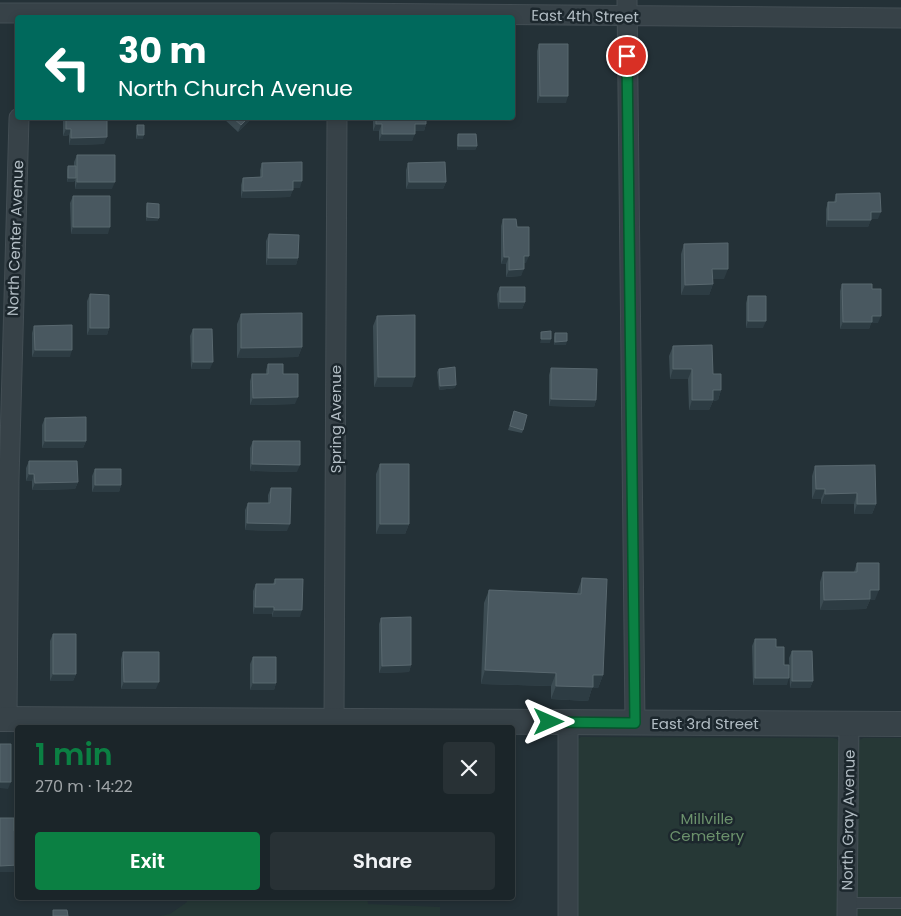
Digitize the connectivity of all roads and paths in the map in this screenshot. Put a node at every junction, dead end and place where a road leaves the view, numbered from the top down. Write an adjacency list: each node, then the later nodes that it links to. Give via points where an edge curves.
1 (627, 8): 3 (street, East 4th Street); 5 (street, East 4th Street); 11 (street)
2 (22, 10): 3 (street, East 4th Street); 4 (street, East 4th Street)
3 (337, 10)
4 (0, 13)
5 (901, 18)
6 (19, 120): 8 (street, North Center Avenue)
7 (337, 120): 9 (street, Spring Avenue)
8 (4, 719): 9 (street, East 3rd Street)
9 (334, 720): 10 (street, East 3rd Street)
10 (568, 722): 11 (street, East 3rd Street); 16 (street)
11 (635, 723): 12 (street, East 3rd Street)
12 (849, 724): 13 (street, East 3rd Street); 15 (street, North Gray Avenue)
13 (901, 724)
14 (901, 903): 15 (lane)
15 (847, 909)
16 (568, 916)

